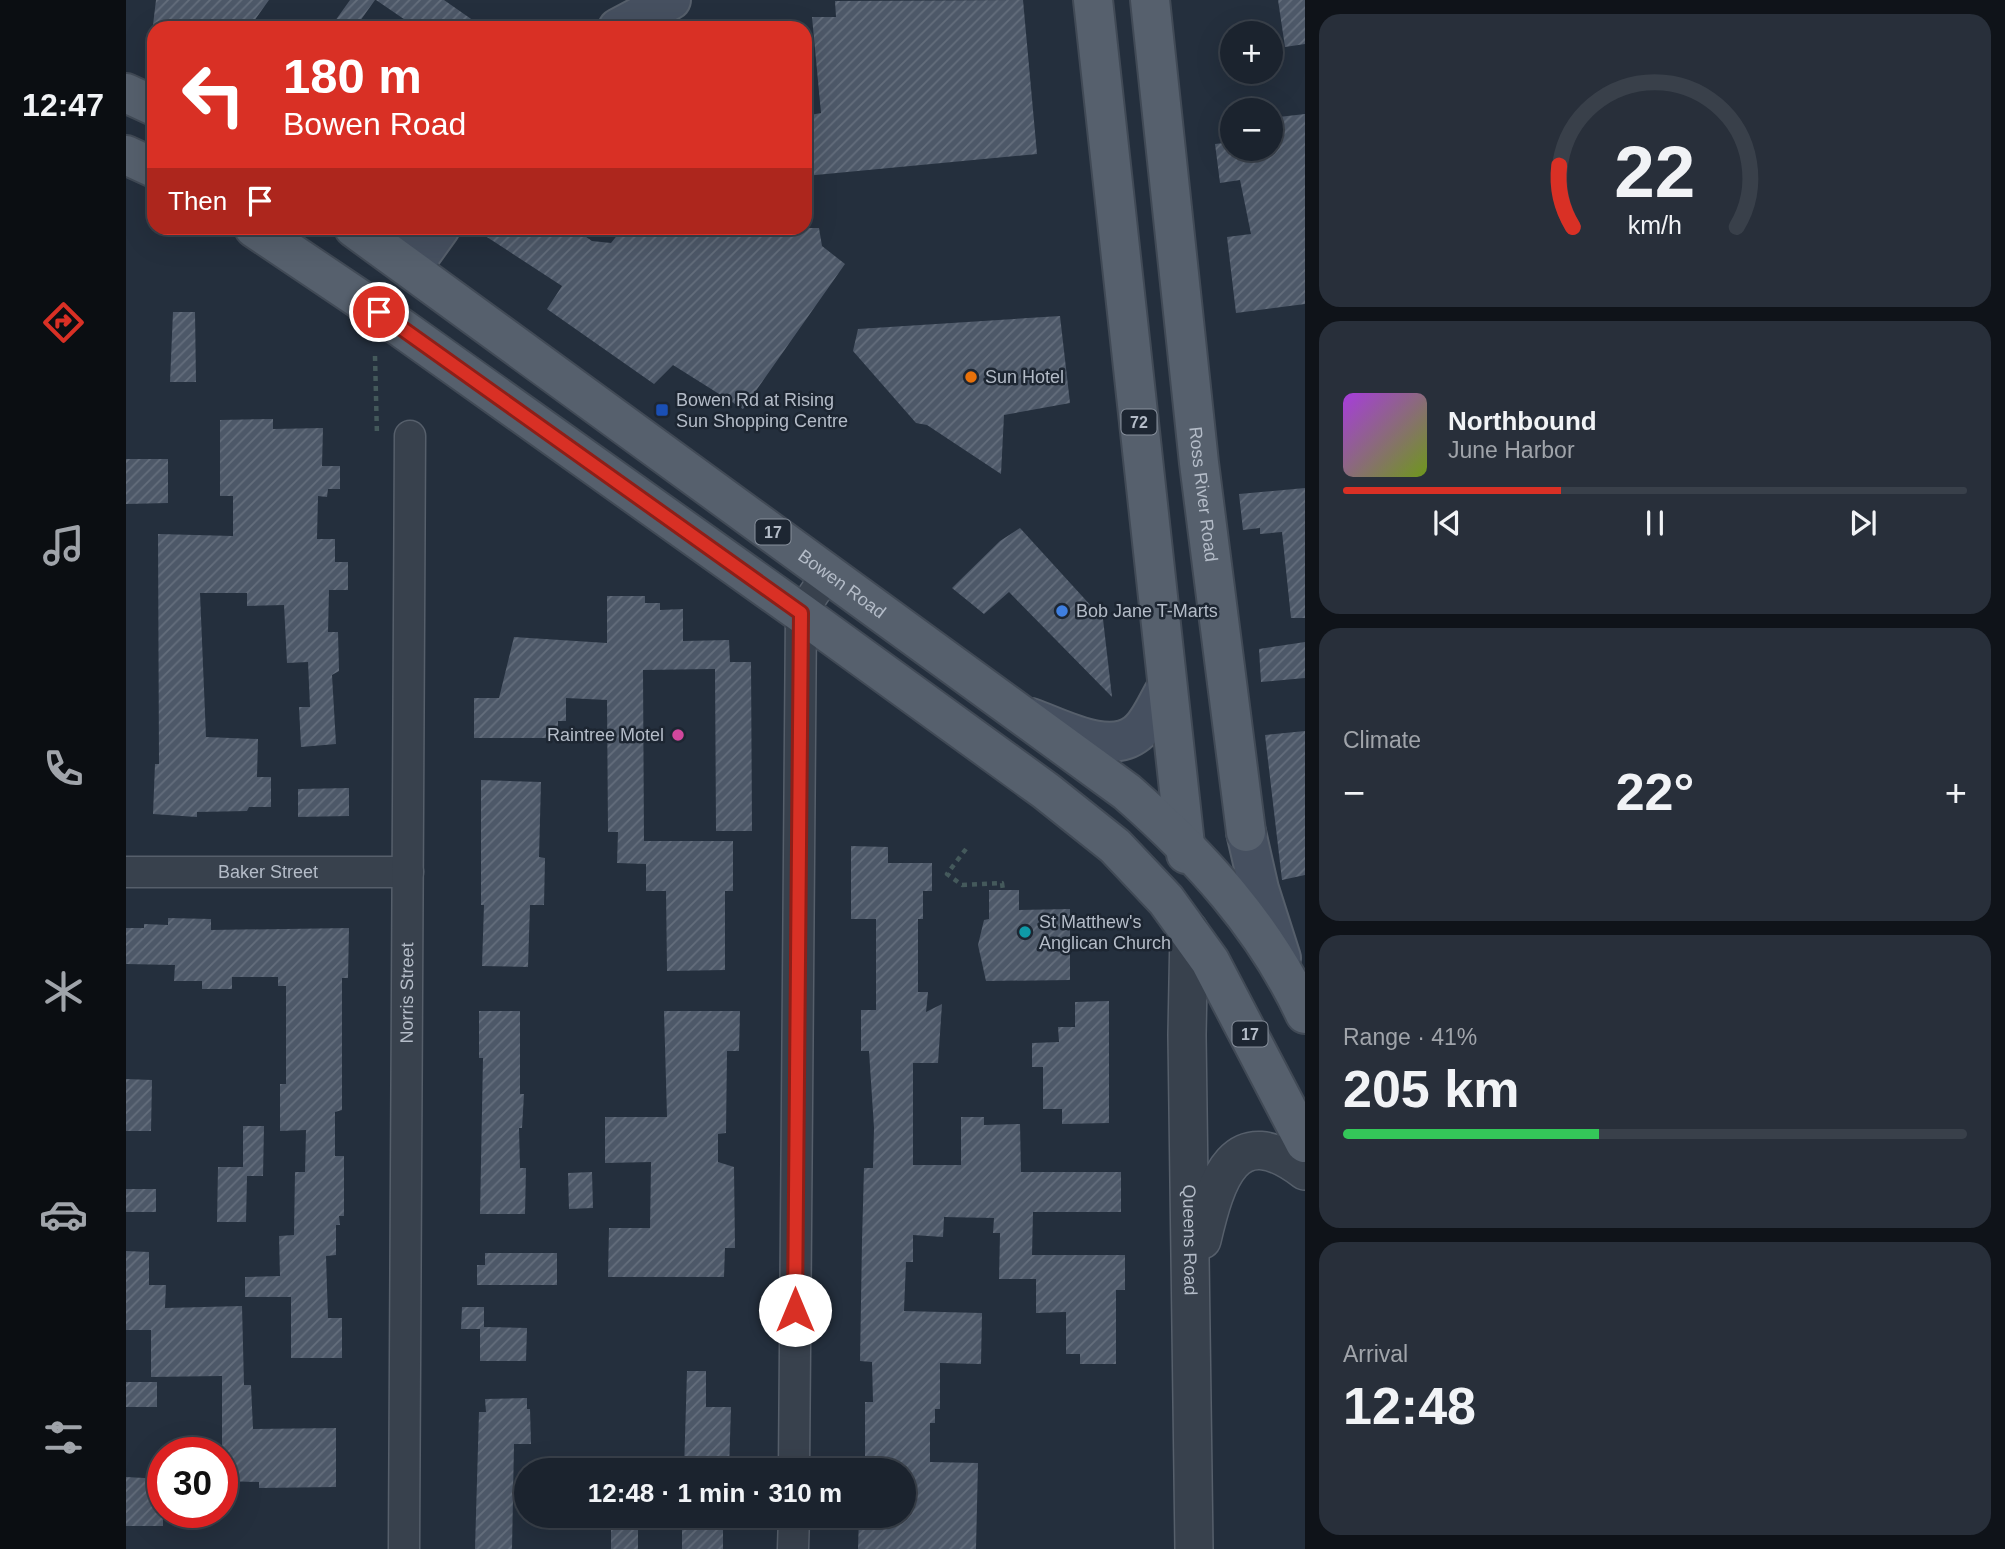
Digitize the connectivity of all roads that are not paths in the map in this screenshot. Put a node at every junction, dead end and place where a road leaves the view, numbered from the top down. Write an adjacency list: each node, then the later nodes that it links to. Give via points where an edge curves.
1 (1093, 0): 15 (main road, 72)
2 (1150, 0): 21 (main road, Ross River Road, via 1198,450 1246,832 1262,901)
3 (126, 93): 4 (main road)
4 (147, 103)
5 (126, 155): 6 (main road)
6 (147, 166)
7 (265, 235): 11 (main road, 17)
8 (370, 235): 10 (main road, Bowen Road / 17)
9 (426, 235): 10 (main road)
10 (400, 248): 11 (main road); 13 (main road, Bowen Road / 17)
11 (367, 303): 14 (main road, 17)
12 (410, 436): 19 (street, Norris Street)
13 (828, 573): 14 (street); 16 (main road, Bowen Road / 17)
14 (801, 613): 20 (main road, 17, via 1106,839 1146,875); 25 (street)
15 (1167, 687): 16 (main road, via 1138,733 1115,743); 17 (main road, 72)
16 (1026, 717): 17 (main road, Bowen Road / 17, via 1127,792)
17 (1185, 844): 20 (main road); 21 (main road, Bowen Road / 17, via 1250,920)
18 (126, 872): 19 (street, Baker Street)
19 (408, 872): 27 (street, Norris Street)
20 (1189, 930): 22 (main road, 17, via 1230,996); 24 (street, Queens Road)
21 (1298, 998)
22 (1305, 1143)
23 (1305, 1171): 24 (street, via 1263,1150 1251,1149 1234,1158 1215,1191)
24 (1190, 1293): 29 (street, Queens Road)
25 (794, 1458)
26 (794, 1528): 28 (street)
27 (404, 1549)
28 (793, 1549)
29 (1194, 1549)

